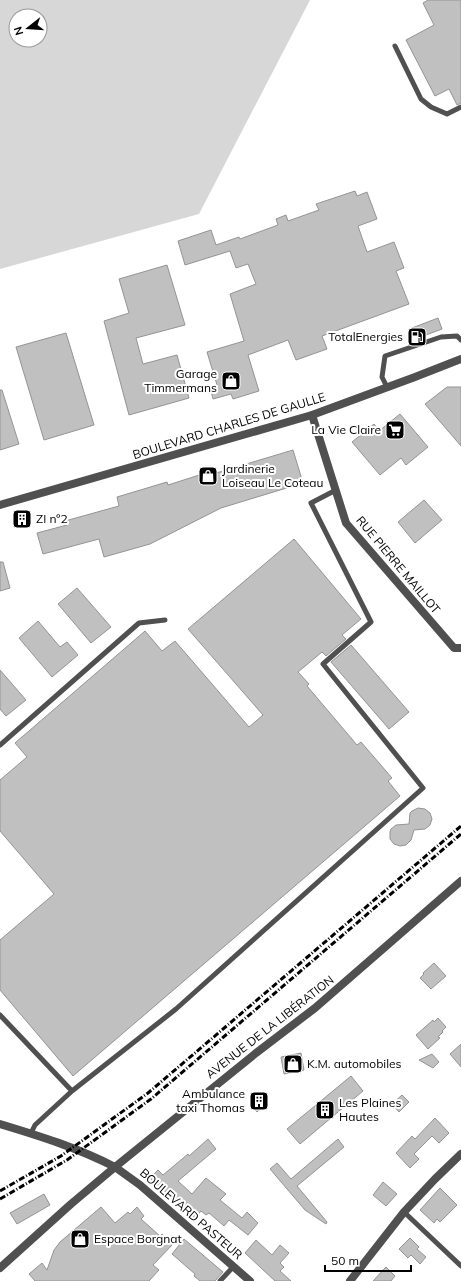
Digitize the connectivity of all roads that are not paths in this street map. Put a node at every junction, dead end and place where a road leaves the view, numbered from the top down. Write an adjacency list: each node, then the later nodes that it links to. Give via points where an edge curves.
1 (395, 46): 2 (lane, via 421,99 447,114)
2 (461, 107)
3 (461, 340): 5 (lane, via 457,336 441,337 385,356 382,377)
4 (461, 359): 5 (street, BOULEVARD CHARLES DE GAULLE)
5 (387, 388): 6 (street, BOULEVARD CHARLES DE GAULLE)
6 (312, 415): 7 (street, RUE PIERRE MAILLOT); 8 (street, BOULEVARD CHARLES DE GAULLE)
7 (336, 490): 10 (street, RUE PIERRE MAILLOT, via 346,523 454,648); 14 (lane, via 310,504 371,622 323,664 423,788 176,1008)
8 (0, 505)
9 (165, 620): 11 (lane, via 139,623)
10 (461, 648)
11 (0, 746)
12 (461, 881): 18 (street, AVENUE DE LA LIBÉRATION, via 315,1008)
13 (0, 1015): 14 (lane)
14 (72, 1091): 16 (lane, via 35,1126)
15 (0, 1124): 16 (street, BOULEVARD PASTEUR)
16 (31, 1133): 18 (street, BOULEVARD PASTEUR, via 81,1150)
17 (461, 1154): 19 (street)
18 (115, 1166): 20 (street, BOULEVARD PASTEUR); 22 (street, AVENUE DE LA LIBÉRATION)
19 (404, 1212): 21 (lane); 25 (street)
20 (234, 1266): 23 (lane); 24 (street, BOULEVARD PASTEUR)
21 (461, 1266)
22 (0, 1268)
23 (220, 1281)
24 (250, 1281)
25 (350, 1281)

